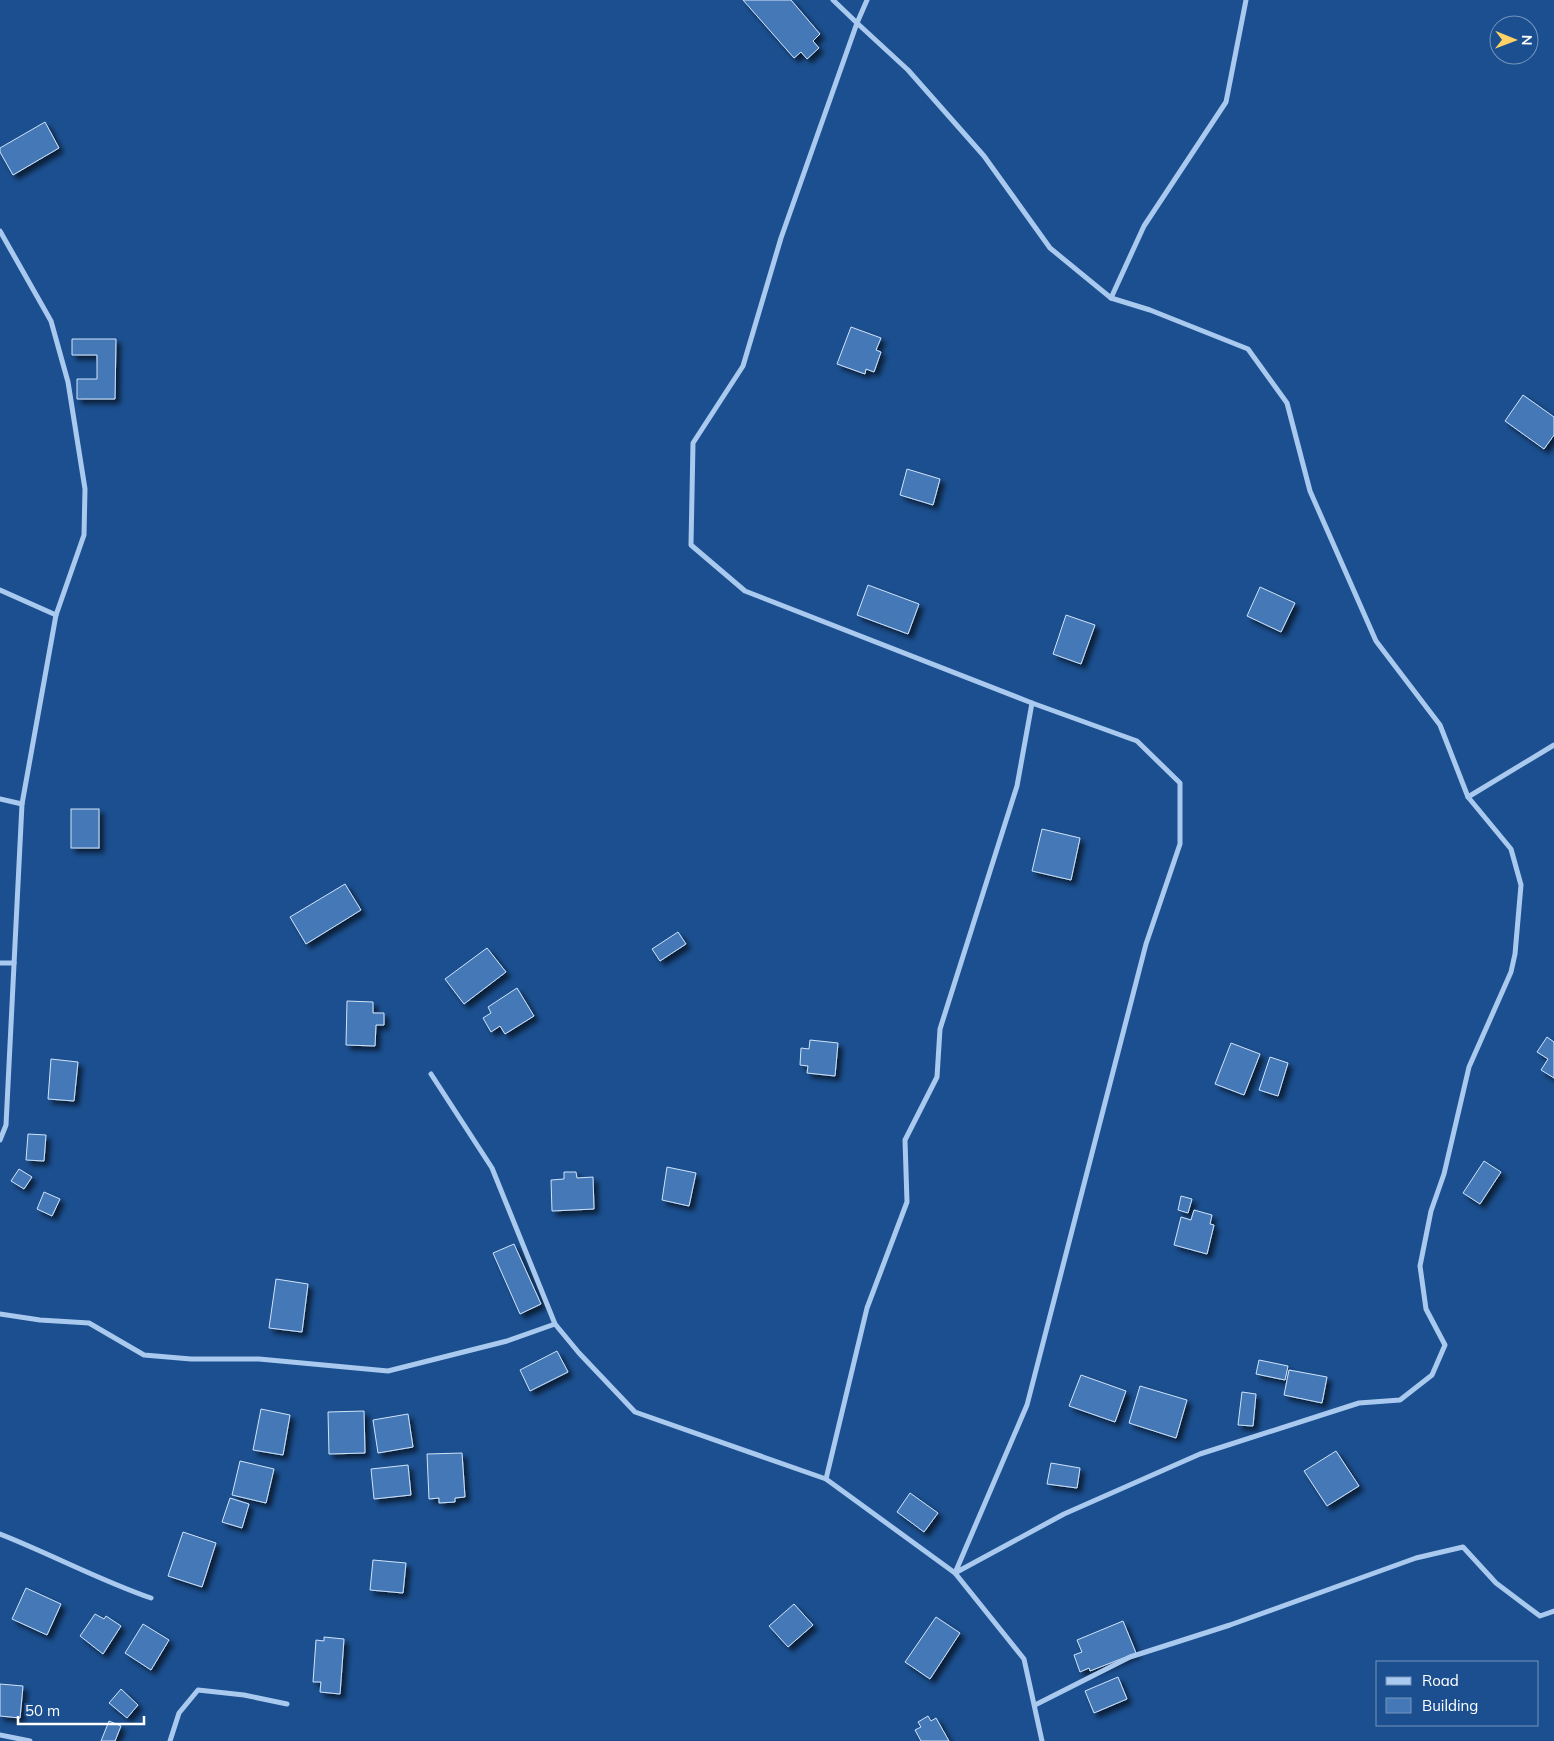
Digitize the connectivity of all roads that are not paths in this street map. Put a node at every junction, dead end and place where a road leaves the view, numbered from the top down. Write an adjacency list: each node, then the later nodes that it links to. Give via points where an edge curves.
1 (833, 0): 4 (street)
2 (867, 0): 4 (street)
3 (1246, 0): 6 (street, via 1226,102 1144,226)
4 (857, 23): 6 (street, via 908,70 984,156 1050,248); 9 (street, via 781,238 743,366 693,443 691,545 745,591)
5 (0, 231): 8 (street, via 51,321 68,382 85,489 84,535)
6 (1111, 298): 11 (street, via 1248,348 1254,356 1287,403 1310,491 1376,641 1440,725)
7 (0, 590): 8 (street)
8 (56, 615): 13 (street)
9 (1032, 704): 20 (street, via 1017,786 940,1029 937,1077 905,1140 907,1202 867,1308); 22 (street, via 1137,741 1180,783 1180,844 1146,944 1027,1405)
10 (1554, 745): 11 (street)
11 (1468, 797): 22 (street, via 1511,849 1521,885 1511,972 1469,1067 1444,1174 1431,1210 1420,1266 1426,1309 1445,1345 1432,1375 1400,1400 1359,1403 1200,1454 1064,1514)
12 (0, 799): 13 (street)
13 (22, 804): 15 (street)
14 (0, 963): 15 (street)
15 (14, 963): 17 (street, via 6,1125)
16 (431, 1074): 19 (street, via 492,1168)
17 (0, 1140)
18 (0, 1314): 19 (street, via 89,1323 144,1355 259,1359 388,1370 506,1341)
19 (555, 1324): 20 (street, via 635,1412)
20 (826, 1479): 22 (street)
21 (0, 1534): 23 (street)
22 (955, 1573): 26 (street, via 1024,1659)
23 (151, 1598)
24 (1554, 1611): 26 (street, via 1540,1616 1496,1583 1463,1547 1416,1558 1130,1657)
25 (287, 1704): 29 (street, via 198,1690 179,1713)
26 (1035, 1705): 30 (street)
27 (0, 1735): 28 (street)
28 (30, 1741)
29 (170, 1741)
30 (1042, 1741)

